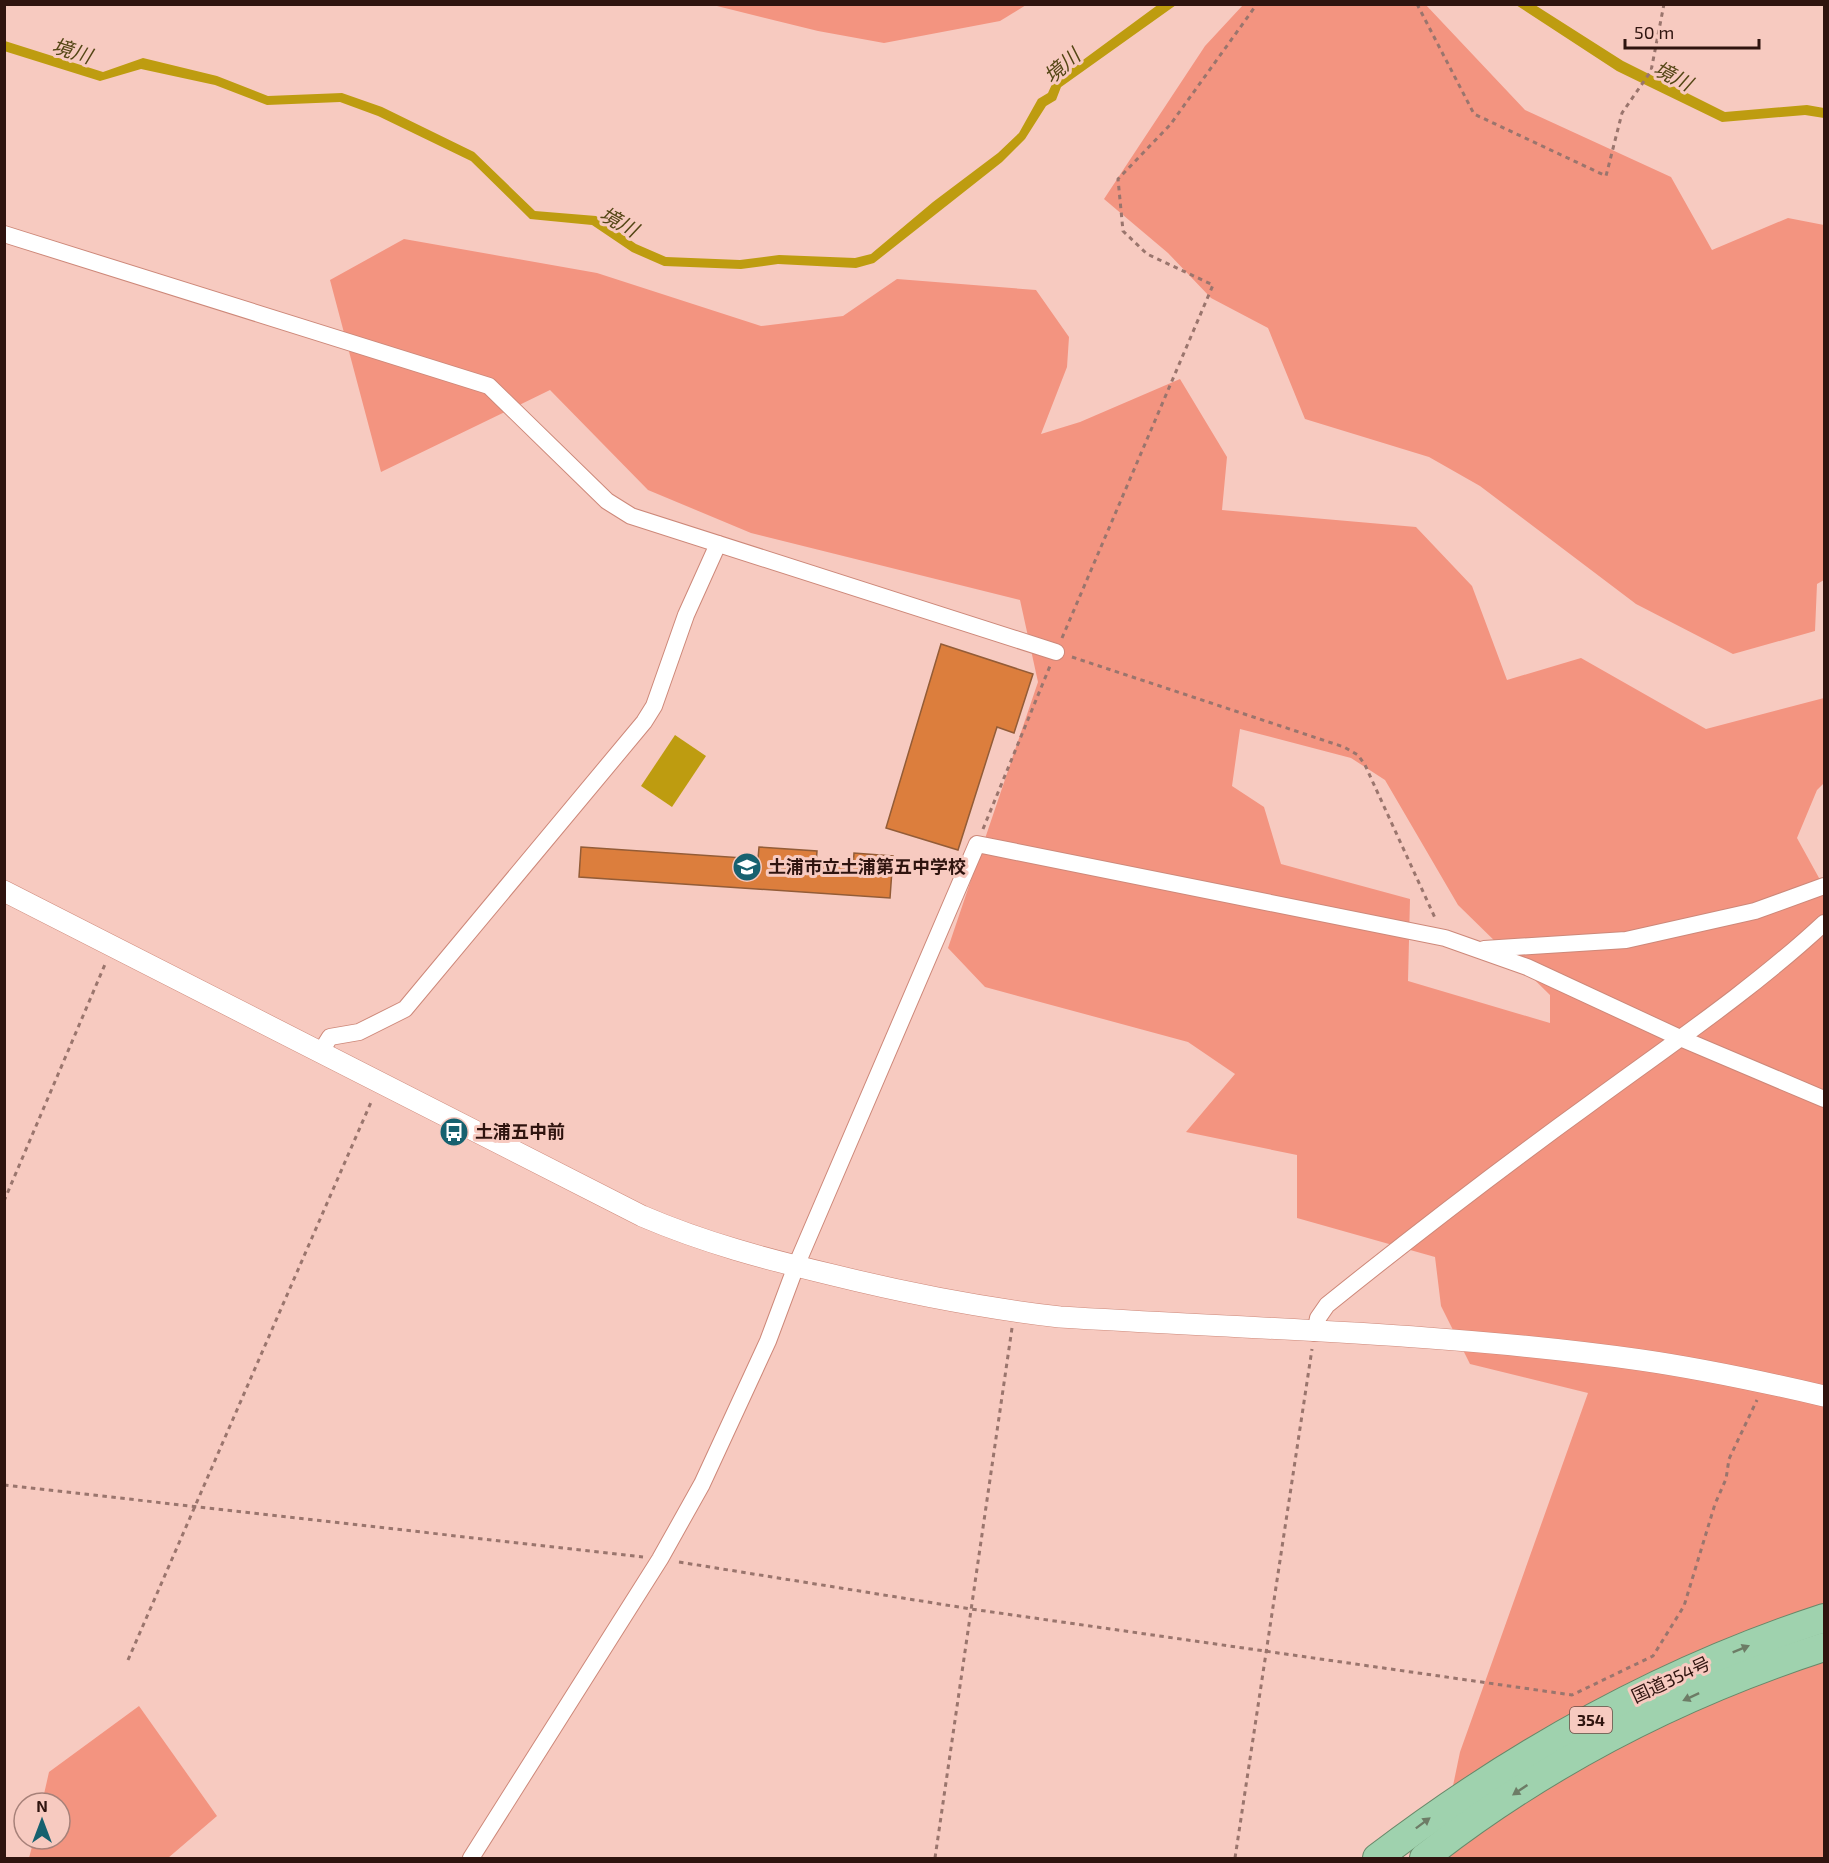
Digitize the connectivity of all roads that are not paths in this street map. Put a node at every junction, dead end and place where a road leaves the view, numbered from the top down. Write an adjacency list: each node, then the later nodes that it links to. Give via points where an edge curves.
1 (4, 234): 2 (street, via 489,386 607,501 631,516)
2 (718, 544): 3 (street); 9 (street, via 686,615 654,706 644,722 405,1009 359,1032 330,1038)
3 (1056, 652)
4 (1824, 886): 7 (street, via 1755,911 1626,940)
5 (4, 891): 9 (street)
6 (1824, 923): 8 (street, via 1795,950)
7 (1477, 949): 8 (street, via 1527,967); 11 (street, via 1444,938 977,844)
8 (1680, 1038): 10 (street); 12 (street, via 1458,1200 1327,1305)
9 (320, 1053): 11 (street, via 693,1239)
10 (1824, 1099)
11 (796, 1266): 12 (street, via 958,1304 1014,1312); 16 (street, via 768,1341 706,1474 660,1559)
12 (1315, 1332): 13 (street, via 1467,1342 1642,1360)
13 (1824, 1396)
14 (1824, 1618): 17 (highway, 国道354号 / 354, one-way to 14, via 1525,1755 1694,1668)
15 (1824, 1647): 18 (highway, 国道354号 / 354, one-way to 18, via 1761,1667 1597,1744 1494,1807)
16 (471, 1858)
17 (1377, 1858)
18 (1425, 1858)

